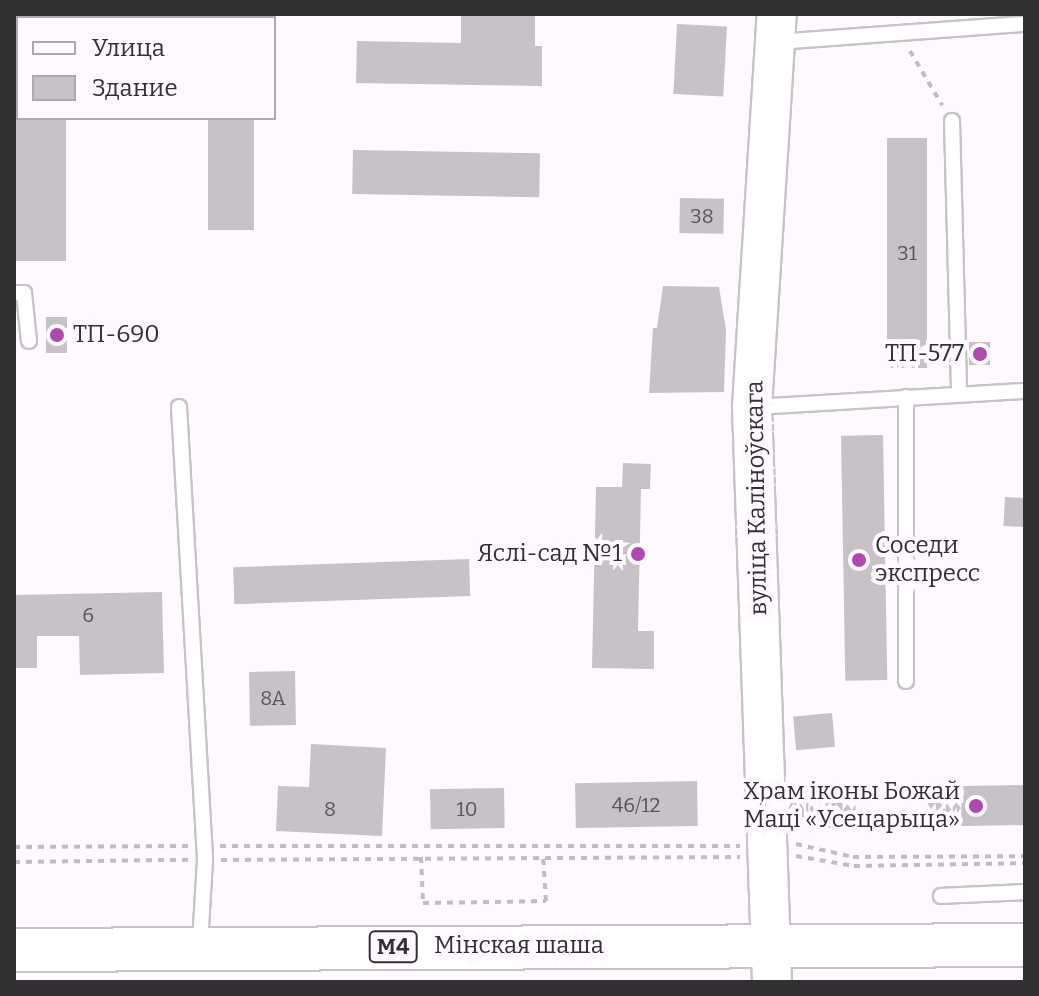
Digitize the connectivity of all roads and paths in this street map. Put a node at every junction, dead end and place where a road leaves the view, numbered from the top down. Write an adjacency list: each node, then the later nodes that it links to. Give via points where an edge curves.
1 (1025, 24): 3 (lane)
2 (777, 28): 3 (lane); 11 (main road, вуліца Каліноўскага)
3 (899, 33): 4 (path)
4 (952, 121): 7 (lane)
5 (14, 293): 6 (lane, via 24,293)
6 (29, 341)
7 (959, 391): 8 (lane); 9 (lane)
8 (1025, 391)
9 (906, 397): 11 (lane); 12 (lane)
10 (179, 407): 15 (lane)
11 (752, 407): 14 (main road, вуліца Каліноўскага)
12 (906, 681)
13 (14, 847): 15 (path)
14 (768, 852): 15 (path); 16 (path); 17 (path, via 799,844 853,857); 20 (path, via 854,866); 26 (main road, вуліца Каліноўскага)
15 (203, 853): 18 (path); 19 (path); 24 (lane)
16 (543, 856): 18 (path); 18 (path, via 546,901 423,903)
17 (1025, 856)
18 (421, 857)
19 (14, 862)
20 (1025, 863)
21 (1025, 892): 22 (lane)
22 (941, 896)
23 (1025, 945): 26 (main road, Мінская шаша / М4)
24 (199, 949): 25 (main road, Мінская шаша / М4); 26 (main road, Мінская шаша / М4)
25 (14, 950)
26 (771, 963)

